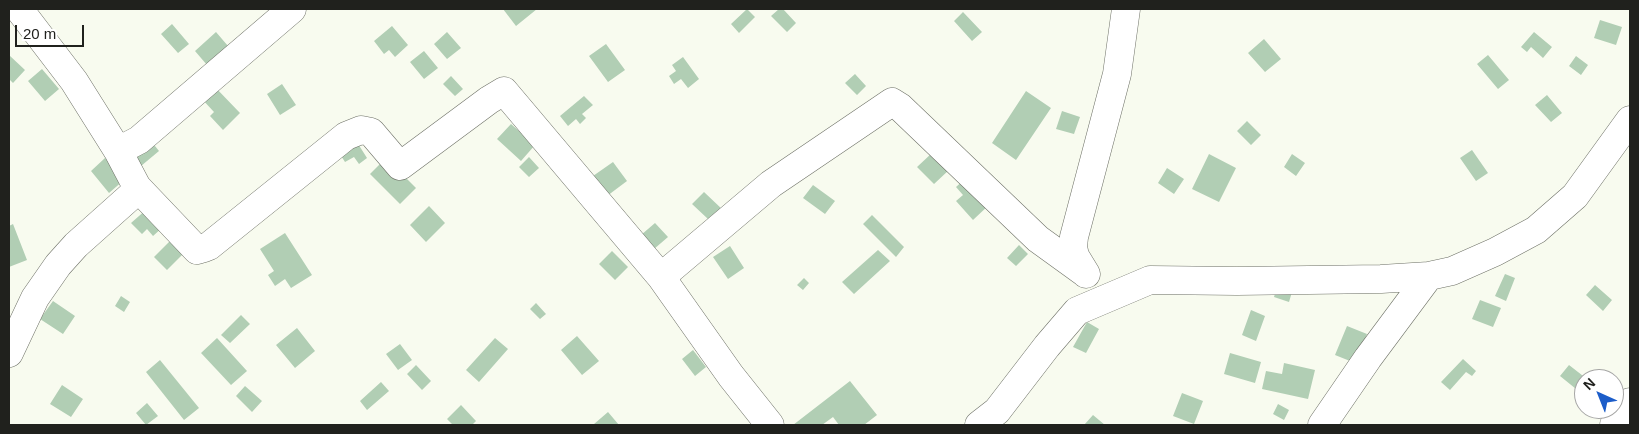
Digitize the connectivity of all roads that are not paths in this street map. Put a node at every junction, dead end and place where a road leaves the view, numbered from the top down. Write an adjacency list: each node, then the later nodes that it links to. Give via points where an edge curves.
1 (19, 9): 5 (street, via 74,81)
2 (292, 9): 5 (street, via 139,140)
3 (1126, 9): 7 (street, via 1117,74 1074,237 1075,256)
4 (1630, 120): 8 (street, via 1575,196 1536,230 1460,268)
5 (118, 151): 6 (street)
6 (137, 187): 9 (street, via 197,250 209,246 346,136 361,130 371,132 400,166 504,91); 11 (street, via 58,265)
7 (1085, 273): 9 (street, via 1038,239 892,102 771,184); 10 (street, via 1088,278)
8 (1429, 276): 10 (street, via 1150,280); 15 (street)
9 (661, 277): 13 (street)
10 (1077, 311): 14 (street, via 996,411)
11 (12, 339)
12 (1630, 402): 16 (street)
13 (770, 425)
14 (979, 425)
15 (1322, 425)
16 (1614, 425)

